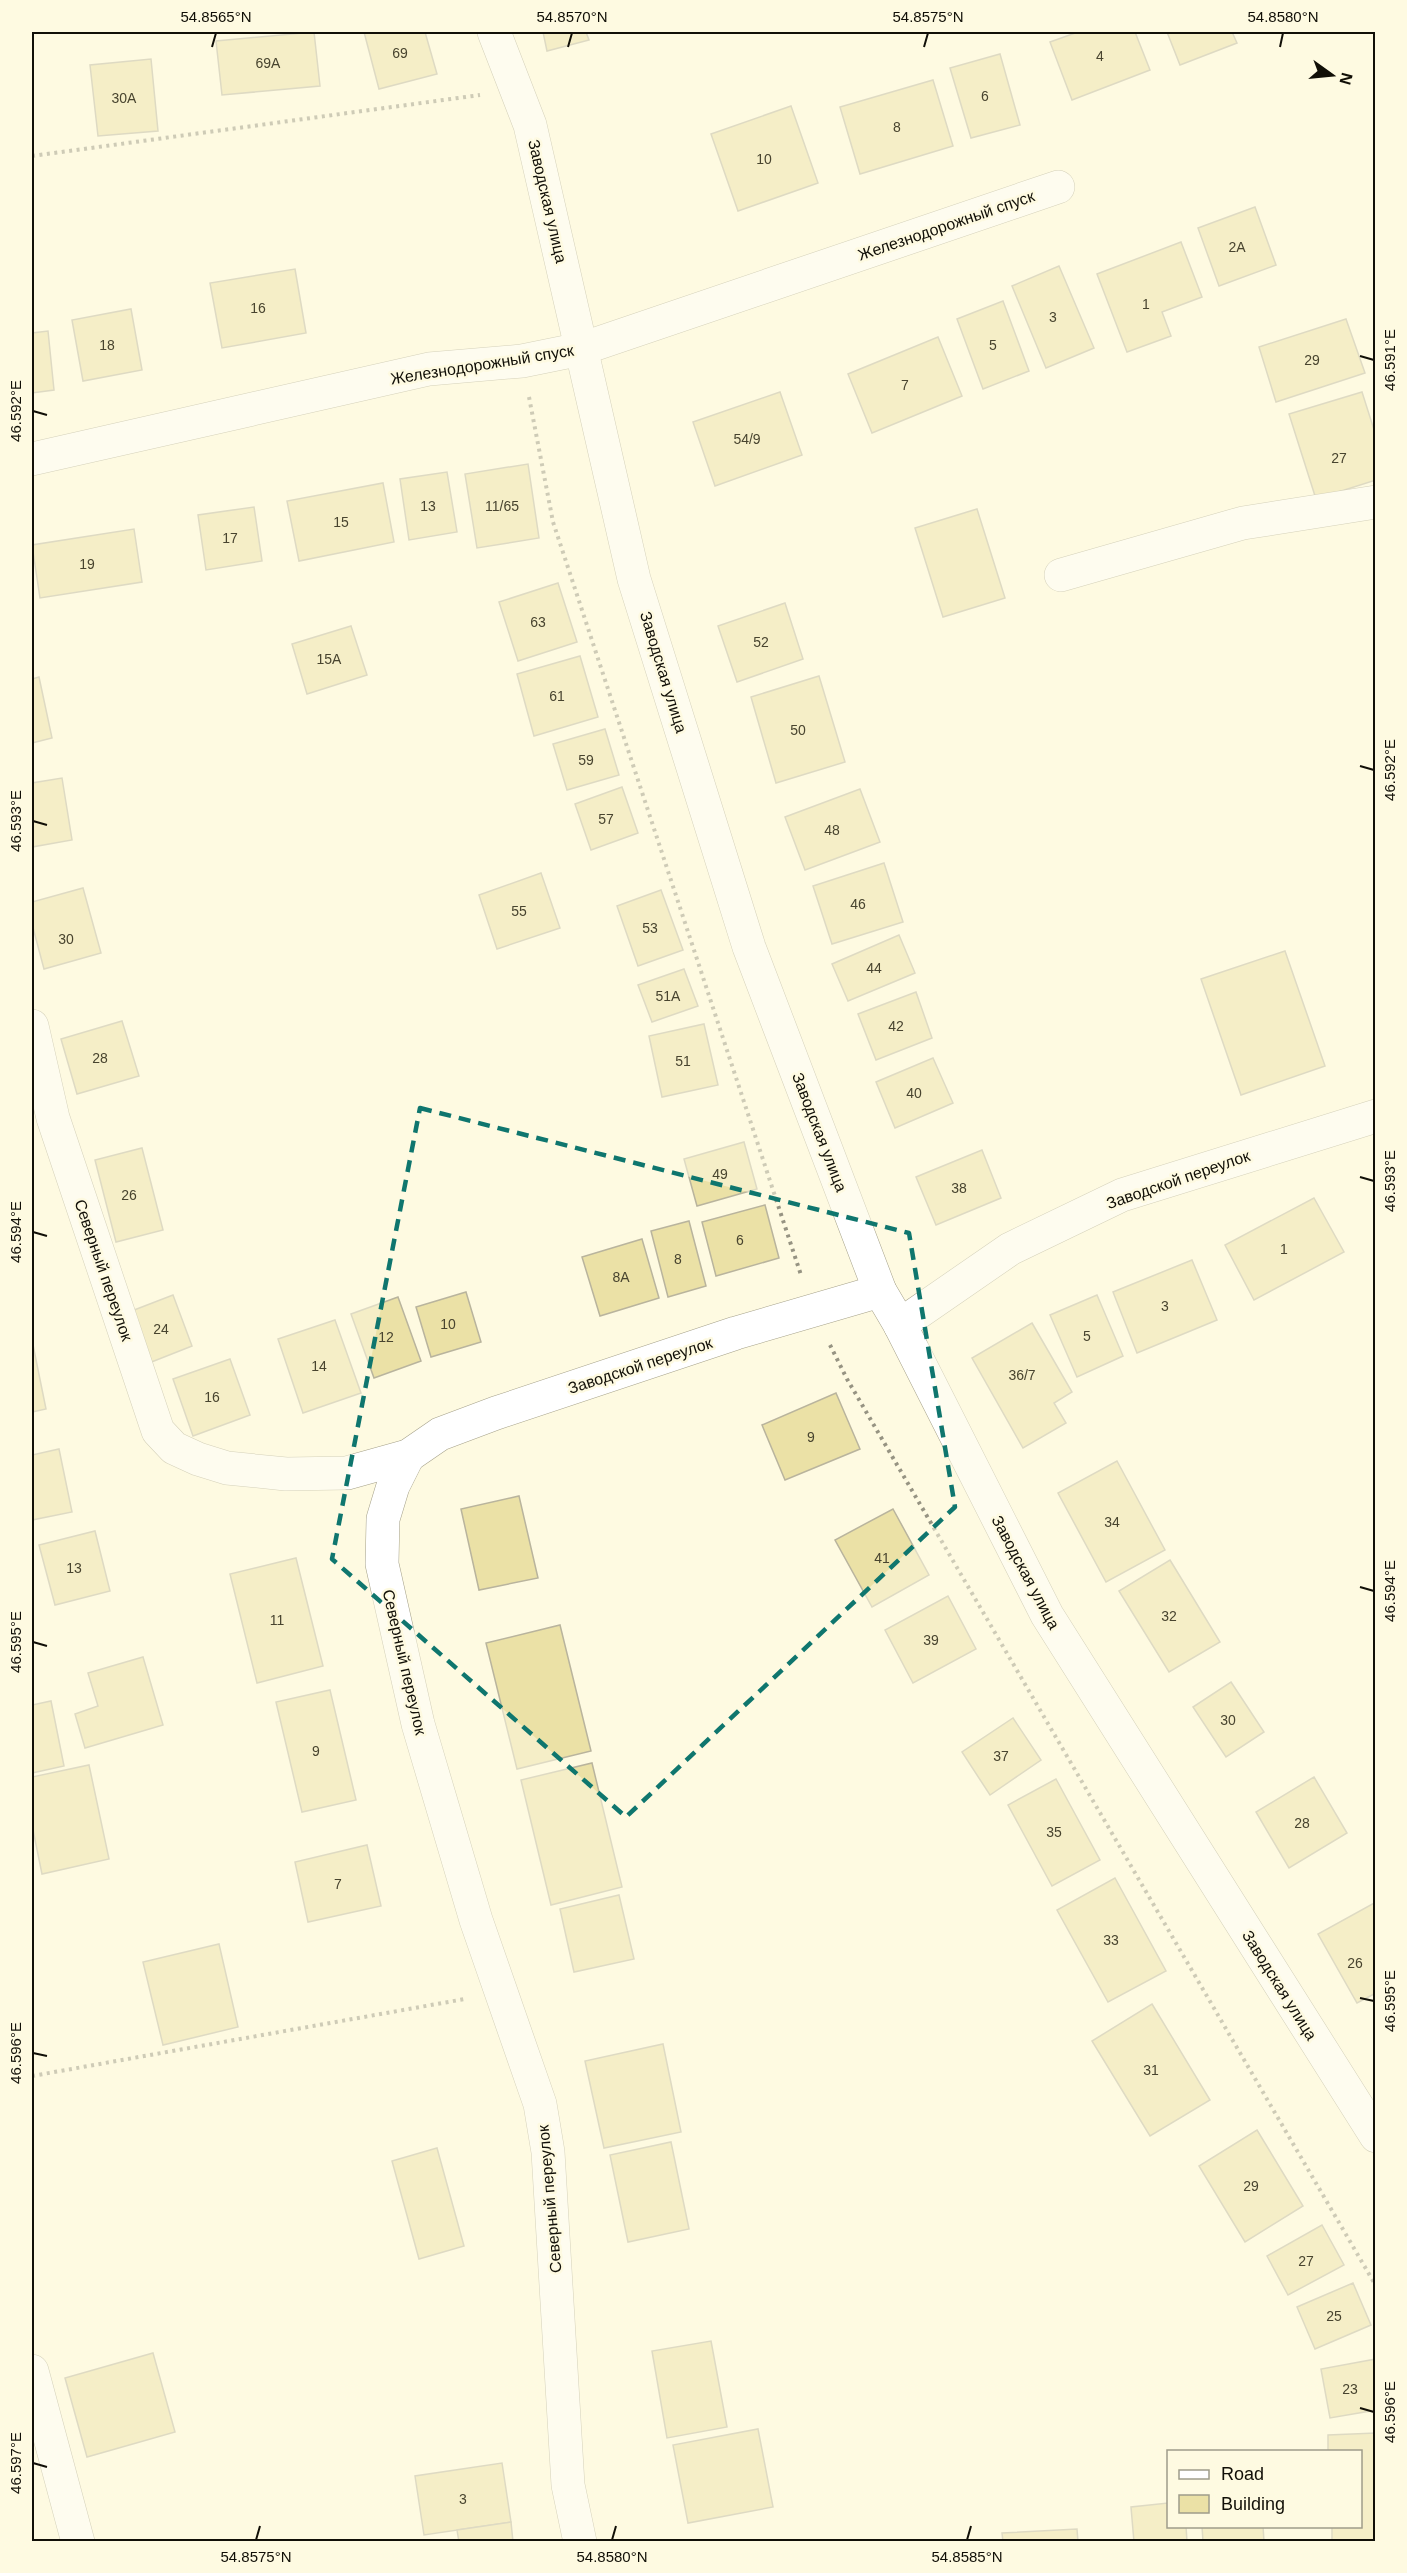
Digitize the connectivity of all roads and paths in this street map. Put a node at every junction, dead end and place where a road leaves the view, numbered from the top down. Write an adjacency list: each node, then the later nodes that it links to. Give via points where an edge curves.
1 (494, 32): 2 (street, Заводская улица)
2 (516, 90): 3 (path); 5 (street, Заводская улица, via 530,125)
3 (32, 156)
4 (1058, 187): 5 (street, Железнодорожный спуск)
5 (581, 349): 6 (street, Железнодорожный спуск, via 522,361 429,369); 11 (street, Заводская улица, via 634,579 749,947)
6 (32, 459)
7 (1376, 502): 8 (street, via 1243,523)
8 (1061, 575)
9 (32, 1026): 13 (street, Северный переулок, via 53,1118 158,1431 174,1448 198,1459 227,1468 274,1473 347,1473)
10 (1376, 1116): 12 (street, Заводской переулок, via 1122,1195 1010,1249)
11 (880, 1291): 12 (street, Заводская улица); 13 (street, Заводской переулок, via 736,1333 496,1413 440,1434)
12 (900, 1325): 16 (street, Заводская улица, via 1047,1615)
13 (408, 1456): 14 (street, Северный переулок, via 383,1519 382,1564 418,1724)
14 (501, 1992): 15 (path); 19 (street, Северный переулок, via 540,2104 548,2152 568,2485)
15 (32, 2076)
16 (1376, 2136)
17 (32, 2371): 18 (street)
18 (78, 2541)
19 (580, 2541)

